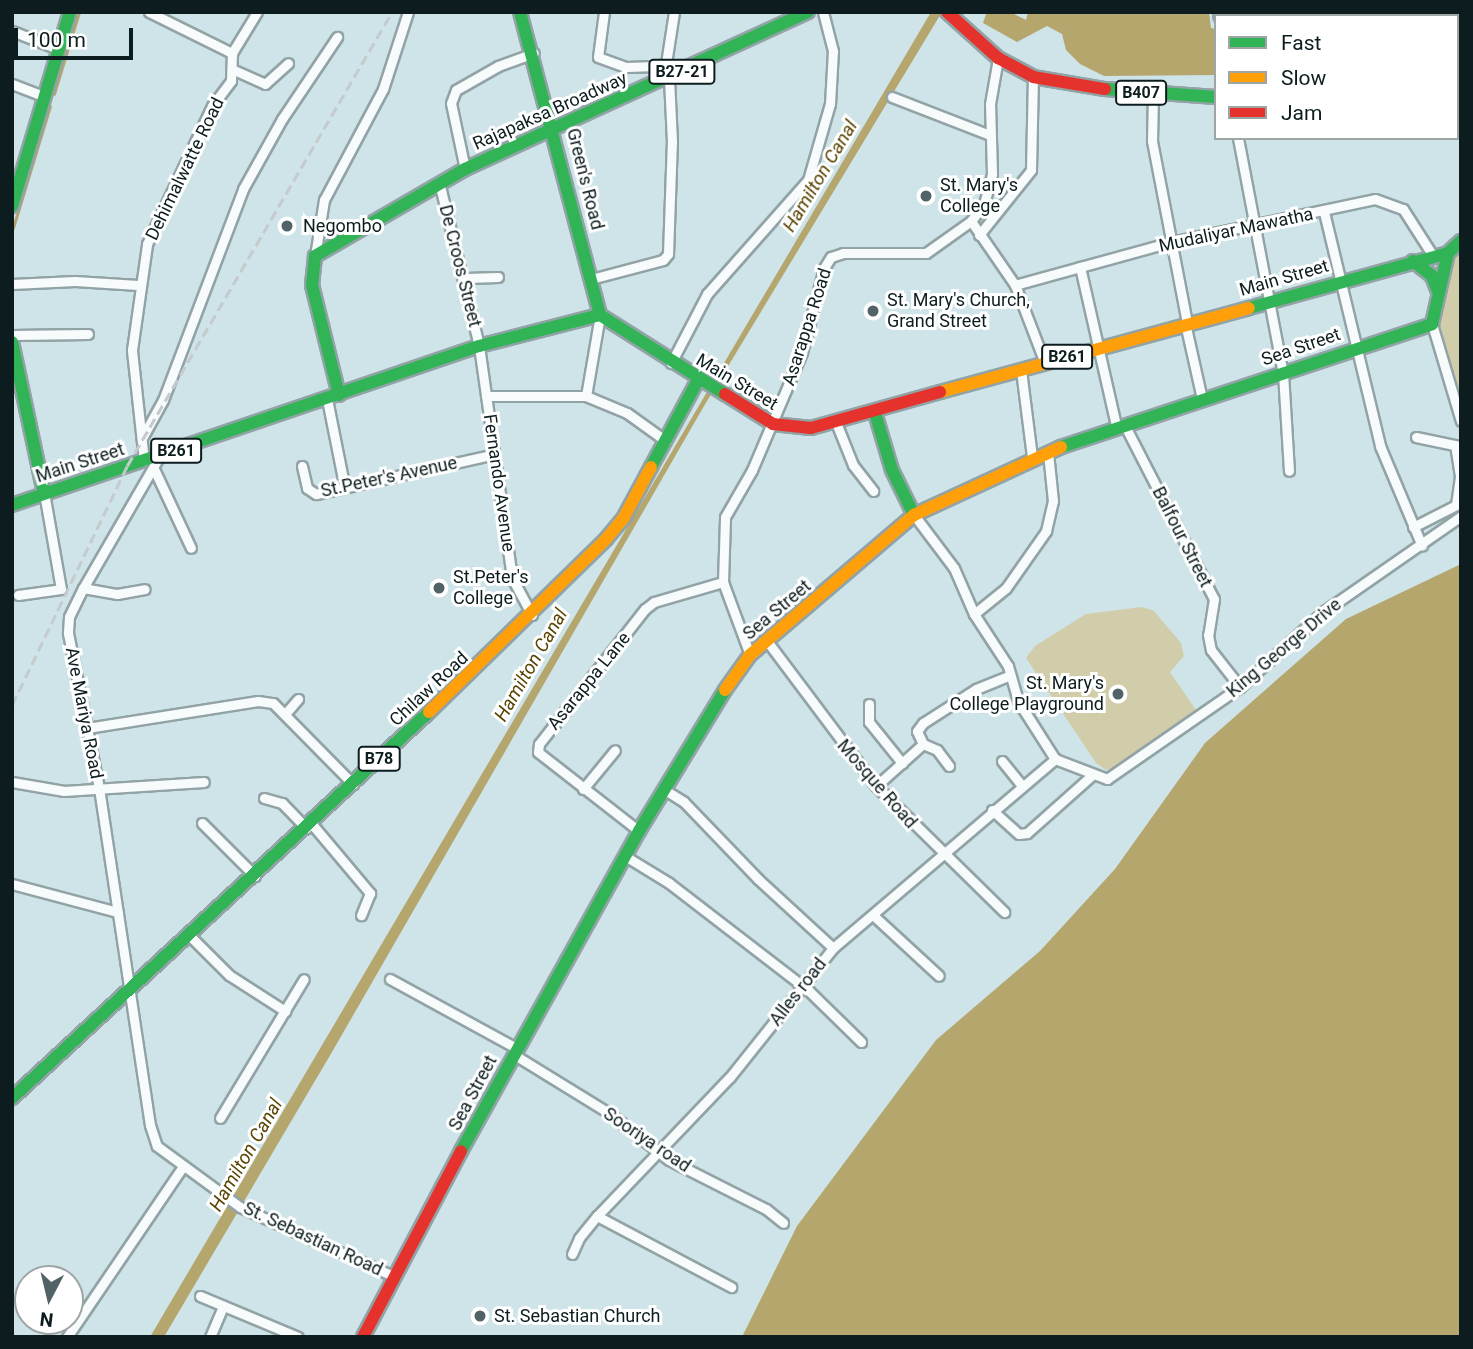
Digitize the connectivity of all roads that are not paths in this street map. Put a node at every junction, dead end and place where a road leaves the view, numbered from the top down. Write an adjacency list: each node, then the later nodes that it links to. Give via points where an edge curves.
1 (70, 12): 13 (main road)
2 (149, 12): 14 (street)
3 (257, 12): 14 (street)
4 (408, 12): 39 (street, via 383,89 324,200)
5 (520, 12): 15 (main road, Green's Road)
6 (604, 12): 19 (street, via 598,57)
7 (674, 12): 19 (street)
8 (808, 12): 19 (main road, Rajapaksa Broadway / B27-21)
9 (823, 12): 62 (street, via 832,51 830,104 808,180 707,294)
10 (947, 12): 16 (main road, B407)
11 (12, 31): 13 (street)
12 (337, 37): 77 (street, via 282,119 243,189 163,400)
13 (58, 49): 23 (main road)
14 (232, 53): 18 (street, Dehimalwatte Road)
15 (534, 53): 26 (main road, Green's Road); 29 (street, via 498,66 456,90 451,103)
16 (998, 58): 20 (main road, B407); 27 (street, Asarappa Road)
17 (288, 63): 18 (street, via 265,84)
18 (233, 69): 48 (street, Dehimalwatte Road, via 147,244)
19 (666, 74): 26 (main road, Rajapaksa Broadway / B27-21); 45 (street, via 672,142 668,254 663,260)
20 (1033, 78): 22 (main road, B407); 35 (street, via 1031,170)
21 (12, 84): 23 (street)
22 (1153, 94): 25 (main road, B407); 37 (street, via 1152,141)
23 (44, 96): 31 (main road)
24 (892, 97): 27 (street)
25 (1214, 97)
26 (554, 126): 29 (main road, Rajapaksa Broadway / B27-21); 45 (main road, Green's Road)
27 (990, 135): 33 (street, Asarappa Road, via 992,174 984,204)
28 (1238, 140): 34 (street)
29 (465, 169): 30 (main road, Rajapaksa Broadway / B27-21)
30 (440, 186): 39 (main road, Rajapaksa Broadway / B27-21); 44 (street, De Croos Street)
31 (12, 206)
32 (1324, 212): 34 (street, Mudaliyar Mawatha); 40 (street, Mudaliyar Mawatha, via 1376,199 1403,209); 46 (street)
33 (971, 221): 35 (street); 73 (street, Asarappa Road, via 926,253 831,257 803,352)
34 (1253, 226): 37 (street, Mudaliyar Mawatha); 51 (street)
35 (979, 235): 49 (street)
36 (1461, 241): 38 (main road)
37 (1171, 242): 42 (street, Mudaliyar Mawatha); 53 (street)
38 (1448, 253): 40 (main road, Main Street / B261); 50 (main road)
39 (315, 256): 69 (main road, via 312,285)
40 (1433, 256): 41 (main road, Main Street / B261)
41 (1413, 261): 46 (main road, Main Street / B261); 50 (main road, via 1432,276)
42 (1080, 267): 49 (street, Mudaliyar Mawatha); 60 (street, Balfour Street)
43 (498, 277): 44 (street)
44 (466, 278): 58 (street, De Croos Street)
45 (591, 279): 52 (main road, Green's Road)
46 (1342, 279): 51 (main road, Main Street / B261); 59 (street)
47 (12, 284): 48 (street)
48 (138, 285): 77 (street, Dehimalwatte Road, via 132,350)
49 (1015, 285): 63 (street)
50 (1437, 289): 54 (main road)
51 (1268, 302): 53 (main road, Main Street / B261); 65 (street)
52 (600, 315): 58 (main road, Main Street / B261); 62 (main road, Main Street / B261); 68 (street)
53 (1186, 322): 60 (main road, Main Street / B261); 70 (street)
54 (1432, 324): 59 (main road, Sea Street); 72 (street)
55 (88, 334): 56 (street)
56 (12, 335)
57 (12, 342): 61 (main road)
58 (479, 346): 67 (street, Fernando Avenue); 69 (main road, Main Street / B261)
59 (1359, 346): 65 (main road, Sea Street); 92 (street, via 1380,446)
60 (1098, 348): 63 (main road, Main Street / B261); 75 (street, Balfour Street)
61 (14, 360): 88 (main road)
62 (671, 363): 66 (main road, Main Street / B261)
63 (1045, 363): 64 (main road, Main Street / B261)
64 (1021, 370): 71 (main road, Main Street / B261); 82 (street)
65 (1283, 373): 70 (main road, Sea Street); 85 (street)
66 (698, 380): 73 (main road, Main Street / B261); 78 (main road, Chilaw Road / B78)
67 (486, 396): 68 (street); 81 (street, Fernando Avenue)
68 (586, 396): 78 (street, via 627,413)
69 (333, 397): 83 (main road, Main Street / B261); 86 (street)
70 (1202, 399): 75 (main road, Sea Street)
71 (876, 413): 74 (main road, Main Street / B261); 90 (main road, via 892,470)
72 (1461, 421)
73 (773, 424): 74 (main road, Main Street / B261, via 789,429); 95 (street, Asarappa Road, via 725,517)
74 (836, 425): 87 (street, via 853,465)
75 (1120, 425): 80 (main road, Sea Street); 104 (street, Balfour Street, via 1214,599 1208,635 1211,650)
76 (1416, 437): 79 (street)
77 (142, 438): 83 (street, Dehimalwatte Road)
78 (666, 441): 100 (main road, Chilaw Road / B78, via 622,519)
79 (1458, 446): 92 (street, via 1456,505)
80 (1048, 453): 82 (main road, Sea Street); 99 (street, via 1053,501 1046,531 1019,573)
81 (495, 454): 86 (street, St.Peter's Avenue); 100 (street, Fernando Avenue, via 512,578)
82 (1032, 457): 90 (main road, Sea Street)
83 (152, 462): 88 (main road, Main Street / B261); 94 (street); 96 (street, Ave Mariya Road)
84 (302, 466): 86 (street, St.Peter's Avenue, via 311,493)
85 (1289, 471)
86 (344, 484)
87 (873, 491)
88 (44, 493): 89 (main road, Main Street / B261); 98 (street, via 61,589)
89 (12, 505)
90 (914, 515): 99 (street, via 954,568); 101 (main road, Sea Street)
91 (1461, 516): 93 (street, King George Drive)
92 (1413, 527): 93 (street)
93 (1422, 546): 104 (street, King George Drive, via 1323,612)
94 (191, 548)
95 (723, 582): 102 (street, Asarappa Road); 122 (street, Asarappa Lane, via 654,602 645,609 539,744 538,752)
96 (83, 588): 97 (street, via 108,594); 108 (street, Ave Mariya Road, via 69,617 68,633)
97 (145, 589)
98 (18, 595)
99 (974, 614): 103 (street, via 1008,666)
100 (532, 615): 118 (main road, Chilaw Road / B78)
101 (768, 641): 102 (main road, Sea Street); 119 (street, Mosque Road)
102 (750, 655): 123 (main road, Sea Street, via 708,714)
103 (1009, 676): 109 (street, via 976,688 923,723 917,731); 111 (street, via 1018,701)
104 (1240, 687): 115 (street, King George Drive, via 1107,779)
105 (298, 699): 107 (street)
106 (869, 704): 113 (street, via 869,722)
107 (285, 714): 108 (street, via 273,703 258,701); 118 (street)
108 (87, 728): 121 (street, Ave Mariya Road)
109 (923, 744): 113 (street); 114 (street, via 937,750)
110 (615, 750): 122 (street)
111 (1055, 759): 115 (street); 120 (street, Alles road)
112 (1002, 761): 120 (street)
113 (902, 763): 119 (street)
114 (949, 766)
115 (1091, 776): 125 (street, via 1027,833 1019,834)
116 (12, 782): 121 (street, via 64,791)
117 (204, 782): 121 (street)
118 (352, 784): 127 (main road, Chilaw Road / B78)
119 (876, 786): 129 (street, Mosque Road)
120 (1022, 786): 125 (street, Alles road)
121 (99, 788): 133 (street, Ave Mariya Road)
122 (583, 789): 128 (street, Asarappa Lane)
123 (664, 790): 128 (main road, Sea Street); 138 (street, via 684,802)
124 (264, 798): 127 (street, via 282,803)
125 (992, 810): 129 (street, Alles road)
126 (202, 823): 131 (street)
127 (308, 825): 131 (main road, Chilaw Road / B78); 135 (street, via 370,892)
128 (639, 831): 130 (main road, Sea Street)
129 (943, 854): 134 (street, Mosque Road); 136 (street, Alles road)
130 (625, 856): 143 (street, via 669,883); 146 (main road, Sea Street)
131 (255, 876): 137 (main road, Chilaw Road / B78)
132 (12, 884): 133 (street)
133 (117, 912): 142 (street, Ave Mariya Road)
134 (1004, 912)
135 (361, 915)
136 (874, 916): 138 (street, Alles road); 139 (street)
137 (188, 935): 142 (main road, Chilaw Road / B78); 144 (street, via 229,975)
138 (833, 948): 143 (street, Alles road)
139 (939, 976)
140 (304, 979): 144 (street)
141 (390, 979): 146 (street, Sooriya road)
142 (129, 990): 147 (main road, Chilaw Road / B78); 150 (street, St. Sebastian Road, via 150,1125 157,1146)
143 (802, 990): 145 (street); 149 (street, Alles road, via 730,1077)
144 (285, 1011): 148 (street)
145 (861, 1042)
146 (514, 1051): 149 (street, Sooriya road); 154 (main road, Sea Street)
147 (12, 1098)
148 (220, 1118)
149 (657, 1149): 151 (street, Alles road); 152 (street, Sooriya road)
150 (182, 1168): 154 (street, St. Sebastian Road, via 240,1207); 159 (street)
151 (597, 1216): 153 (street, Alles road); 155 (street)
152 (783, 1223)
153 (572, 1254)
154 (395, 1277): 158 (main road, Sea Street)
155 (731, 1287)
156 (200, 1296): 157 (street)
157 (223, 1306): 160 (street); 161 (street)
158 (364, 1336)
159 (67, 1337)
160 (210, 1337)
161 (298, 1337)

